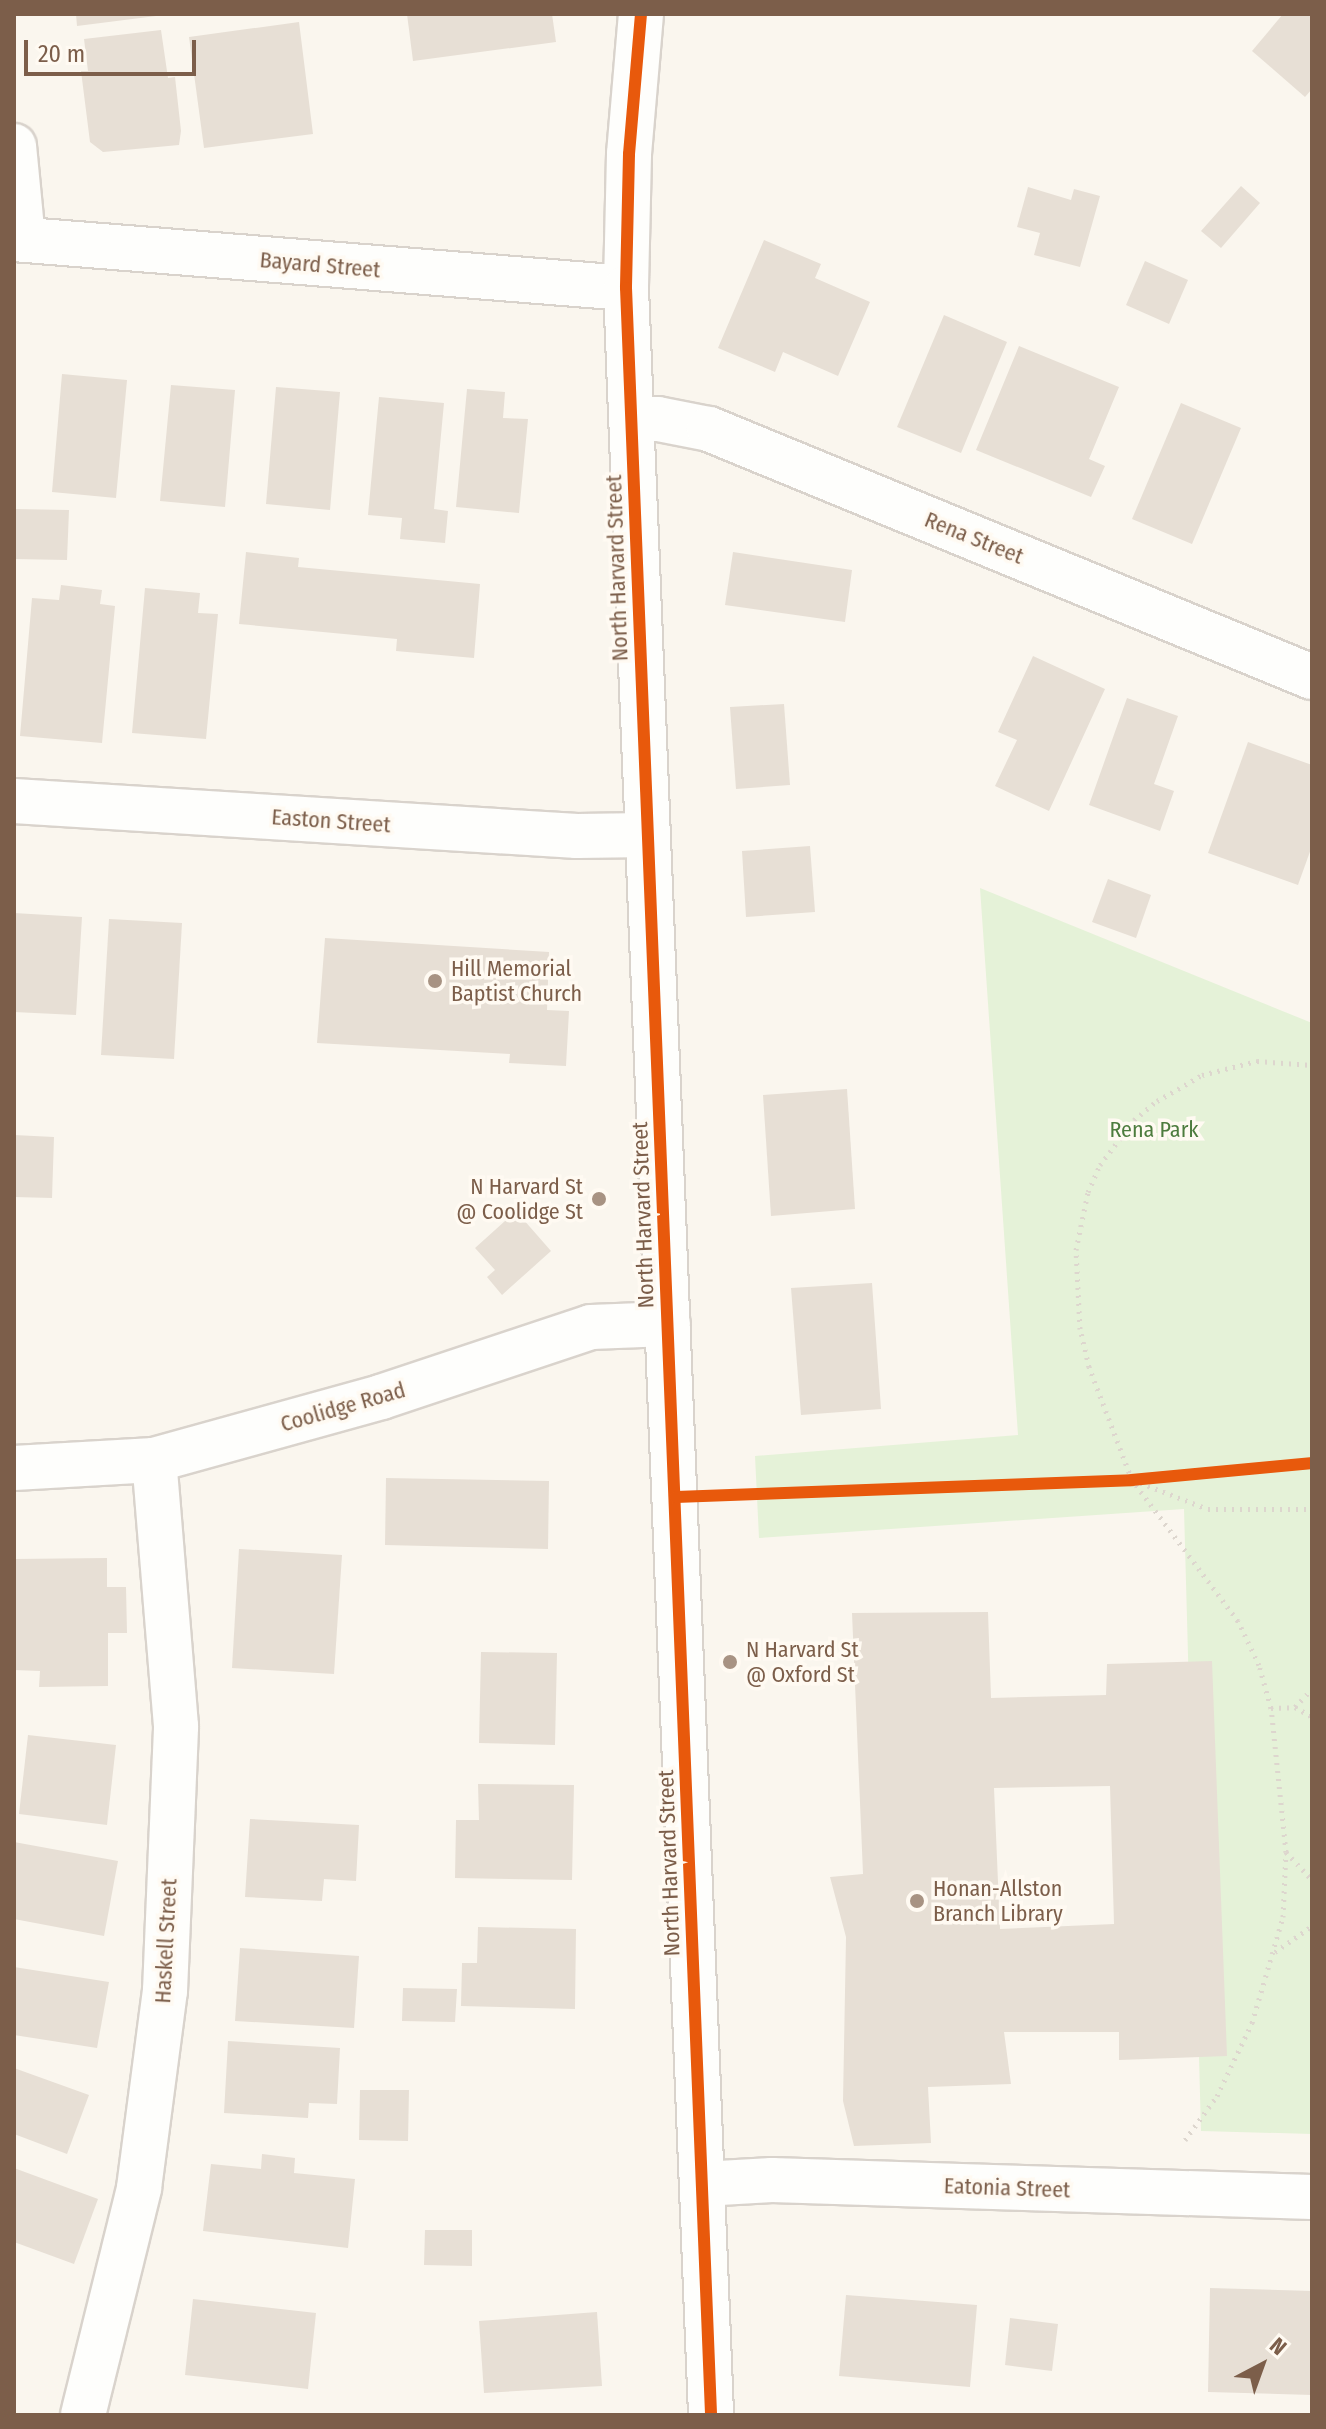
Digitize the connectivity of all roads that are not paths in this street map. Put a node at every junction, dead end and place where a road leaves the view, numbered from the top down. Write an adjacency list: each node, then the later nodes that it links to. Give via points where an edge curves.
1 (641, 14): 4 (street, North Harvard Street, via 629,154)
2 (14, 146): 3 (street)
3 (18, 239): 4 (street, Bayard Street)
4 (626, 288): 5 (street, North Harvard Street)
5 (632, 419): 6 (street, Rena Street, via 709,429); 8 (street, North Harvard Street)
6 (1312, 677)
7 (14, 801): 8 (street, Easton Street, via 577,836)
8 (648, 835): 9 (street, North Harvard Street)
9 (668, 1324): 10 (street, Coolidge Road, via 591,1327 381,1397); 12 (street, North Harvard Street)
10 (154, 1460): 11 (street, Coolidge Road); 14 (street, Haskell Street, via 176,1726 165,1991 139,2188)
11 (14, 1468)
12 (702, 2184): 13 (street, Eatonia Street, via 772,2180); 15 (street, North Harvard Street)
13 (1312, 2197)
14 (83, 2415)
15 (711, 2415)

